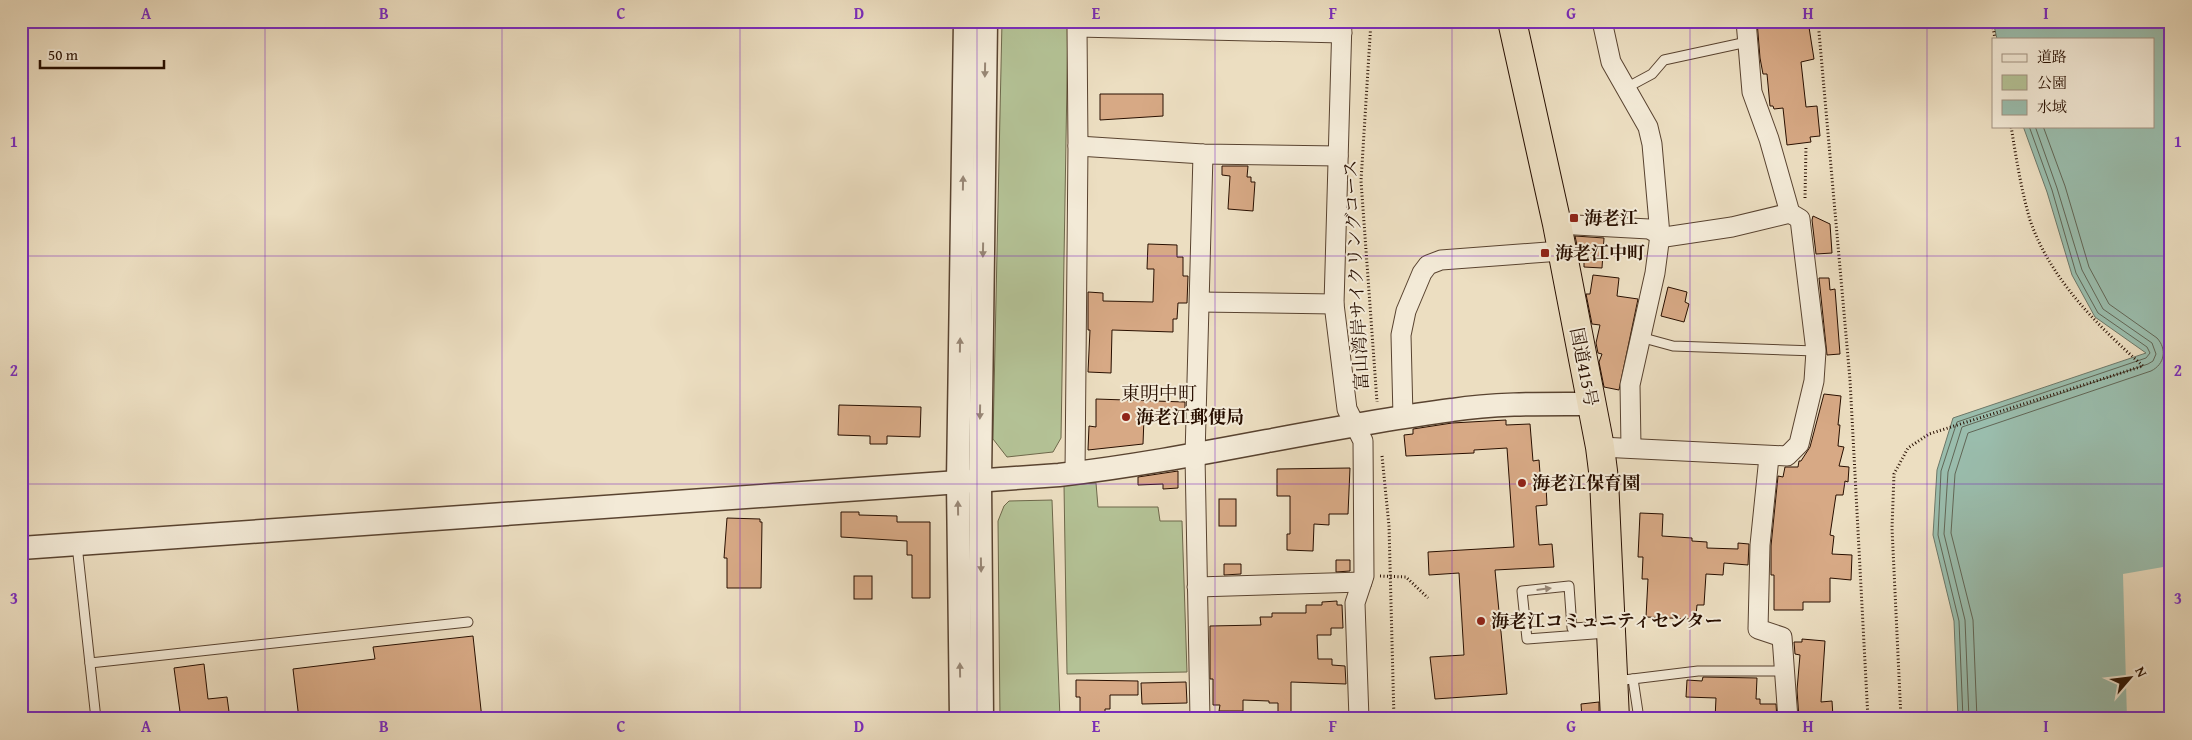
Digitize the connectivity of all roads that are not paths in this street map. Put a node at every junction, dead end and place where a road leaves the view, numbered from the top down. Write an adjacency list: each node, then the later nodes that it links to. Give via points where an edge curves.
1 (966, 21): 30 (street, one-way to 1)
2 (986, 21): 30 (street, one-way to 30)
3 (1512, 21): 15 (highway, 国道415号)
4 (1602, 21): 10 (street, via 1611,62)
5 (1746, 21): 9 (street)
6 (1135, 24): 7 (street); 11 (street, via 1077,27)
7 (1239, 26): 8 (street)
8 (1342, 27): 13 (street)
9 (1747, 42): 10 (lane, via 1664,60 1652,74); 14 (street, via 1752,92)
10 (1626, 88): 16 (street, via 1648,127 1652,144)
11 (1078, 146): 12 (street); 29 (street)
12 (1203, 154): 13 (street); 18 (street)
13 (1338, 156): 19 (street)
14 (1795, 216): 16 (street, via 1665,237); 21 (street)
15 (1557, 224): 16 (street, via 1648,229); 17 (highway, 国道415号)
16 (1660, 235): 20 (street, via 1655,274)
17 (1561, 251): 22 (highway, 国道415号); 23 (street, via 1441,260 1428,265 1406,311 1401,335)
18 (1200, 302): 19 (street); 27 (street)
19 (1334, 304): 24 (street, via 1347,410)
20 (1640, 337): 21 (lane, via 1672,346); 26 (street, via 1630,385)
21 (1816, 351): 28 (street, via 1814,381 1799,444 1787,456)
22 (1592, 404): 23 (street, via 1453,409); 25 (highway, 国道415号)
23 (1403, 417): 24 (street)
24 (1356, 426): 27 (street); 33 (street, via 1363,441)
25 (1600, 447): 26 (street); 36 (highway, 国道415号)
26 (1631, 447): 28 (street)
27 (1195, 456): 29 (street); 34 (street)
28 (1770, 457): 38 (street, via 1760,545 1758,628 1782,637)
29 (1075, 473): 30 (street)
30 (969, 482): 31 (street); 41 (street, one-way to 30); 42 (street, one-way to 42)
31 (77, 544): 32 (street); 37 (lane)
32 (21, 548)
33 (1363, 579): 34 (street); 44 (street, via 1355,603)
34 (1197, 587): 43 (street)
35 (468, 622): 37 (lane)
36 (1610, 629): 36 (lane, one-way to 36, via 1527,639 1522,591 1569,586 1572,628); 39 (highway, 国道415号)
37 (90, 663): 40 (lane)
38 (1785, 671): 39 (lane, via 1698,671); 47 (street)
39 (1623, 680): 45 (highway, 国道415号); 46 (lane)
40 (96, 719)
41 (961, 719)
42 (982, 719)
43 (1200, 719)
44 (1359, 719)
45 (1615, 719)
46 (1639, 719)
47 (1788, 719)

